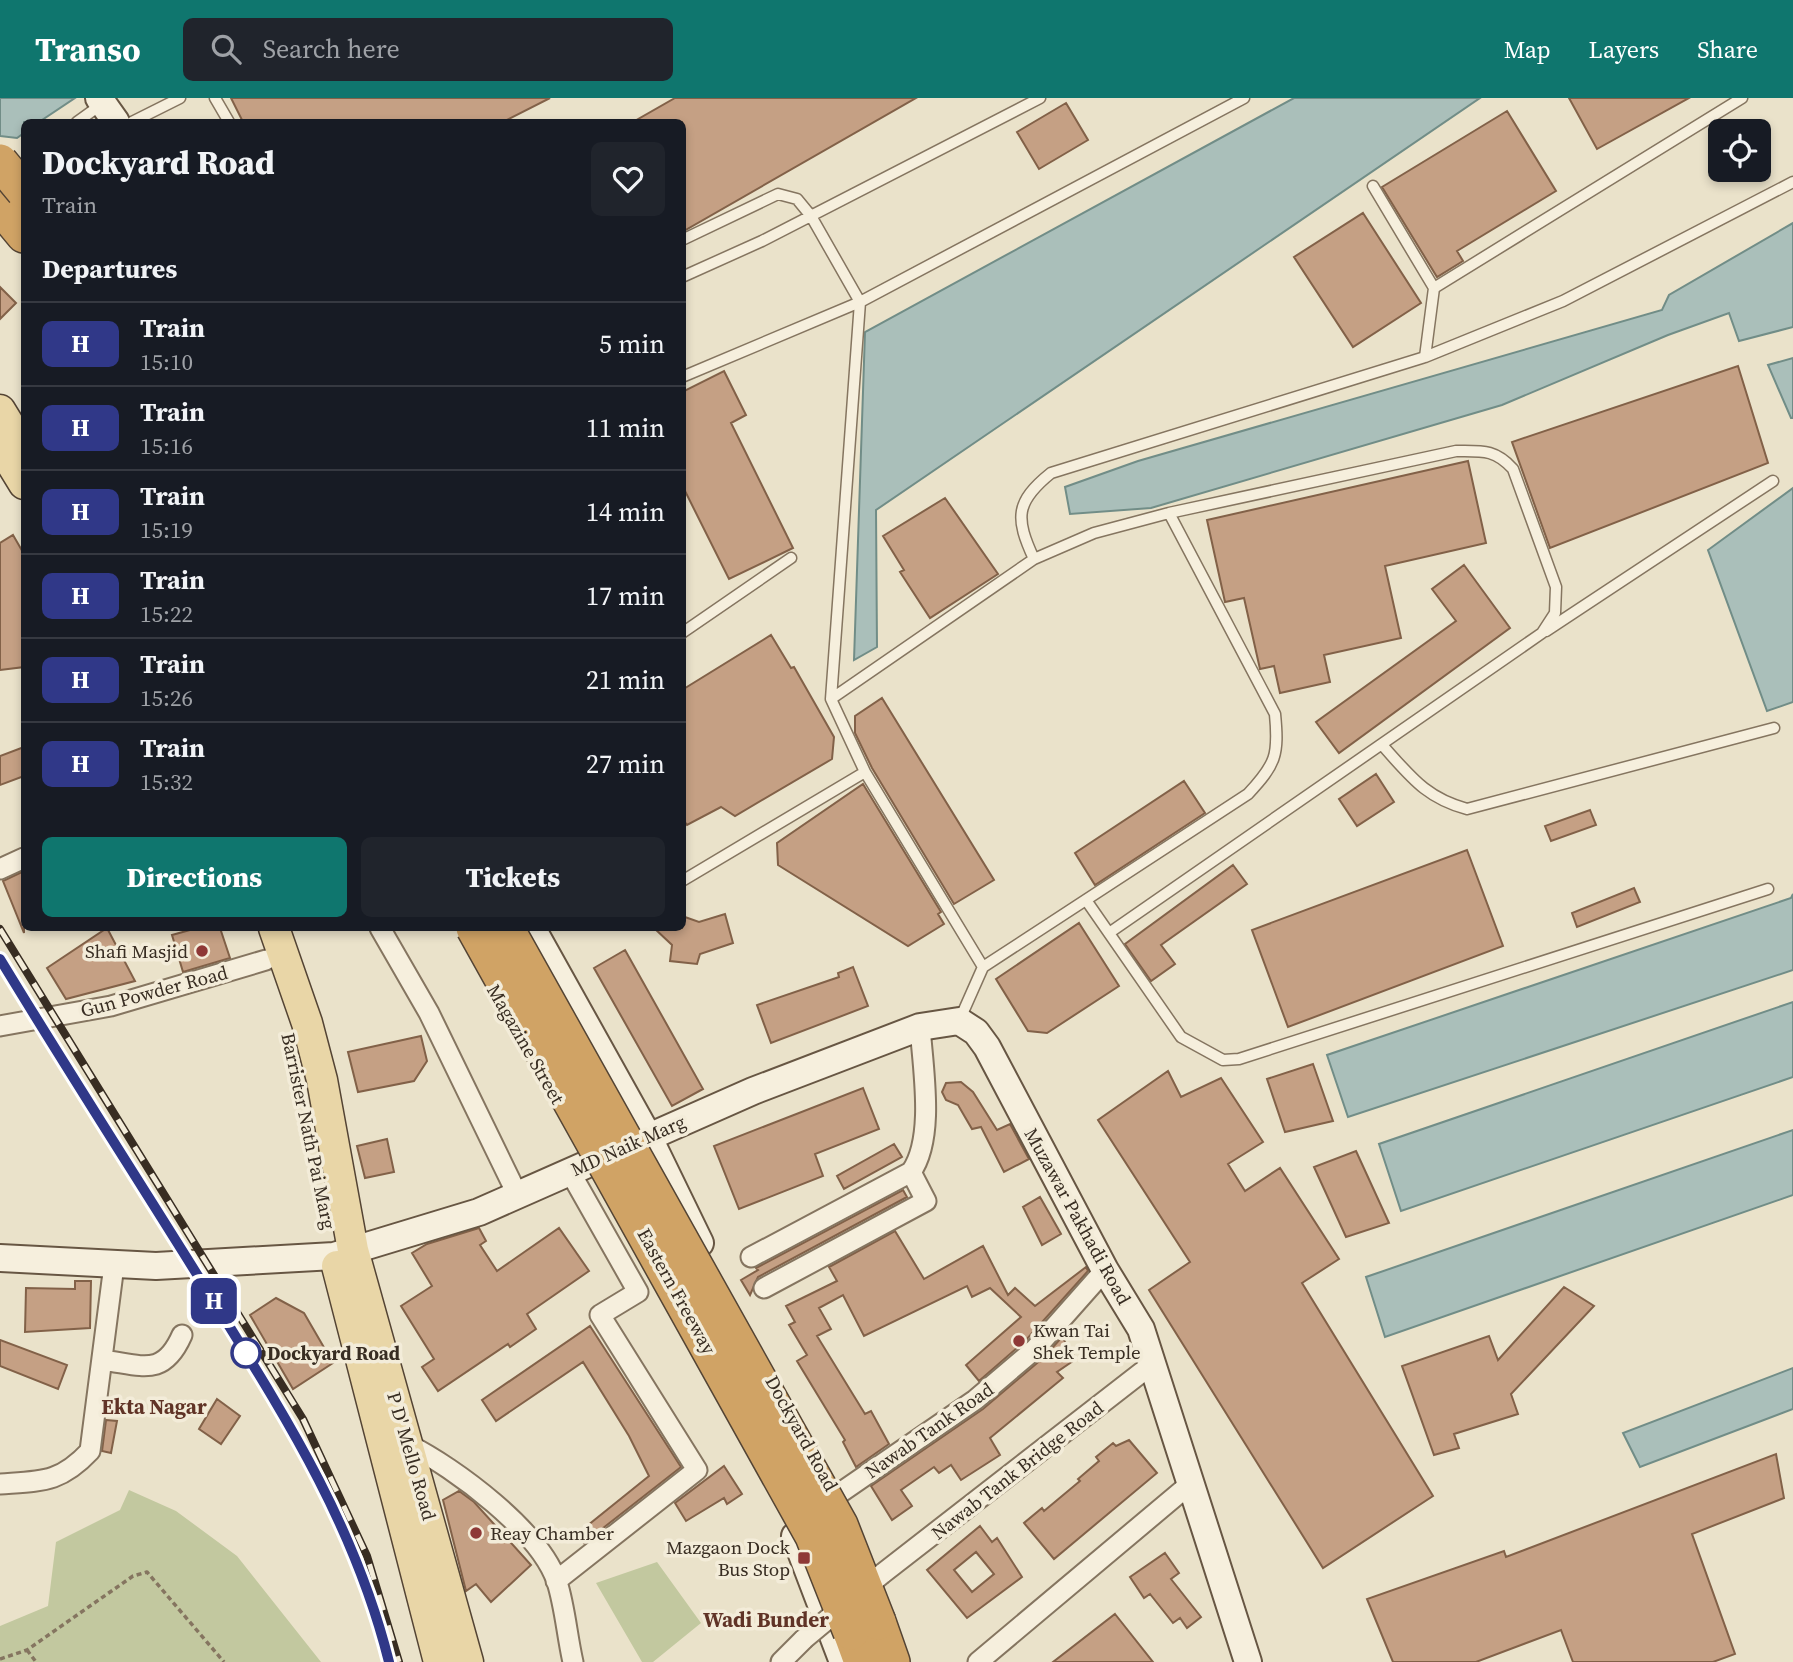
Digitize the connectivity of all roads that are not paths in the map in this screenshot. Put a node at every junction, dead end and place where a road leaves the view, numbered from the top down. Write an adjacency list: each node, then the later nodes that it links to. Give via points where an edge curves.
1 (180, 98): 8 (lane)
2 (215, 98): 9 (lane)
3 (1040, 98): 13 (lane)
4 (1244, 98): 20 (lane)
5 (1742, 98): 19 (lane)
6 (106, 108): 7 (lane)
7 (83, 119)
8 (138, 119)
9 (227, 119)
10 (1793, 182): 21 (lane, via 1563,301)
11 (1373, 186): 19 (lane)
12 (0, 206): 15 (highway)
13 (811, 216): 16 (lane, via 797,199 778,194); 18 (lane); 20 (lane)
14 (0, 224): 17 (street)
15 (21, 231)
16 (686, 238)
17 (21, 248)
18 (686, 275)
19 (1434, 288): 21 (lane)
20 (860, 302): 22 (lane); 33 (lane)
21 (1425, 357): 30 (lane, via 1051,473 1029,491 1021,514 1024,537)
22 (686, 375)
23 (0, 410): 24 (main road)
24 (21, 444)
25 (0, 445): 26 (main road)
26 (21, 479)
27 (1773, 481): 32 (lane)
28 (1169, 513): 30 (lane, via 1094,533); 32 (lane, via 1456,451 1501,456 1513,470 1556,587 1555,613); 41 (lane, via 1275,714 1278,747 1268,773 1248,794)
29 (791, 558): 31 (lane)
30 (1034, 559): 33 (lane)
31 (686, 630)
32 (1542, 633): 35 (lane)
33 (831, 699): 36 (lane)
34 (1774, 728): 35 (lane, via 1467,809 1422,789)
35 (1383, 746): 49 (lane)
36 (865, 772): 39 (lane); 51 (lane)
37 (21, 859): 38 (street)
38 (0, 869)
39 (686, 879)
40 (1768, 889): 49 (lane, via 1239,1059 1223,1060 1181,1037)
41 (1086, 900): 49 (lane); 51 (lane)
42 (254, 931): 50 (main road, Barrister Nath Pai Marg)
43 (275, 931): 60 (main road, Barrister Nath Pai Marg, via 322,1080)
44 (382, 931): 58 (street, via 429,1013)
45 (461, 931): 56 (street, Magazine Street)
46 (476, 931): 81 (highway, Eastern Freeway, bridge, via 813,1536)
47 (508, 931): 82 (highway, Eastern Freeway, bridge, via 840,1525)
48 (534, 931): 55 (street)
49 (1109, 933)
50 (266, 960): 53 (street, Gun Powder Road, via 111,1006); 60 (main road, Barrister Nath Pai Marg, via 304,1084)
51 (983, 967): 52 (lane)
52 (959, 1021): 54 (street); 64 (street, Muzawar Pakhadi Road, via 976,1032 987,1047)
53 (0, 1026)
54 (920, 1027): 55 (street, MD Naik Marg); 57 (street, via 925,1105 920,1158)
55 (648, 1136): 56 (street, MD Naik Marg); 72 (street, Dockyard Road, via 723,1291)
56 (581, 1166): 58 (street, MD Naik Marg); 74 (street, via 638,1292 600,1315 698,1470); 75 (street, via 785,1508)
57 (911, 1172): 61 (street); 65 (street, via 926,1201)
58 (518, 1196): 60 (street, MD Naik Marg)
59 (0, 1248): 62 (street)
60 (344, 1253): 63 (street); 69 (main road, P D' Mello Road)
61 (751, 1257)
62 (0, 1258): 63 (street)
63 (114, 1265): 67 (street)
64 (1105, 1270): 68 (street, Muzawar Pakhadi Road, via 1141,1329); 72 (street, Nawab Tank Road, via 1035,1349 975,1400)
65 (764, 1289)
66 (182, 1335): 67 (street, via 173,1355 153,1366)
67 (102, 1360): 70 (street, via 90,1451 72,1470 52,1480)
68 (1151, 1365): 71 (street, Muzawar Pakhadi Road); 73 (street, Nawab Tank Bridge Road)
69 (397, 1450): 74 (street, via 440,1460 469,1481 541,1553); 76 (main road, P D' Mello Road); 77 (main road, P D' Mello Road)
70 (0, 1483)
71 (1190, 1484): 84 (street); 85 (street, Muzawar Pakhadi Road)
72 (837, 1495): 73 (street, Dockyard Road)
73 (878, 1580): 75 (street); 79 (street, Nawab Tank Bridge Road, bridge); 83 (street, Dockyard Road)
74 (556, 1581): 78 (street)
75 (828, 1624): 80 (street)
76 (439, 1662)
77 (468, 1662)
78 (573, 1662)
79 (781, 1662)
80 (843, 1662)
81 (862, 1662)
82 (892, 1662)
83 (905, 1662)
84 (978, 1662)
85 (1248, 1662)

